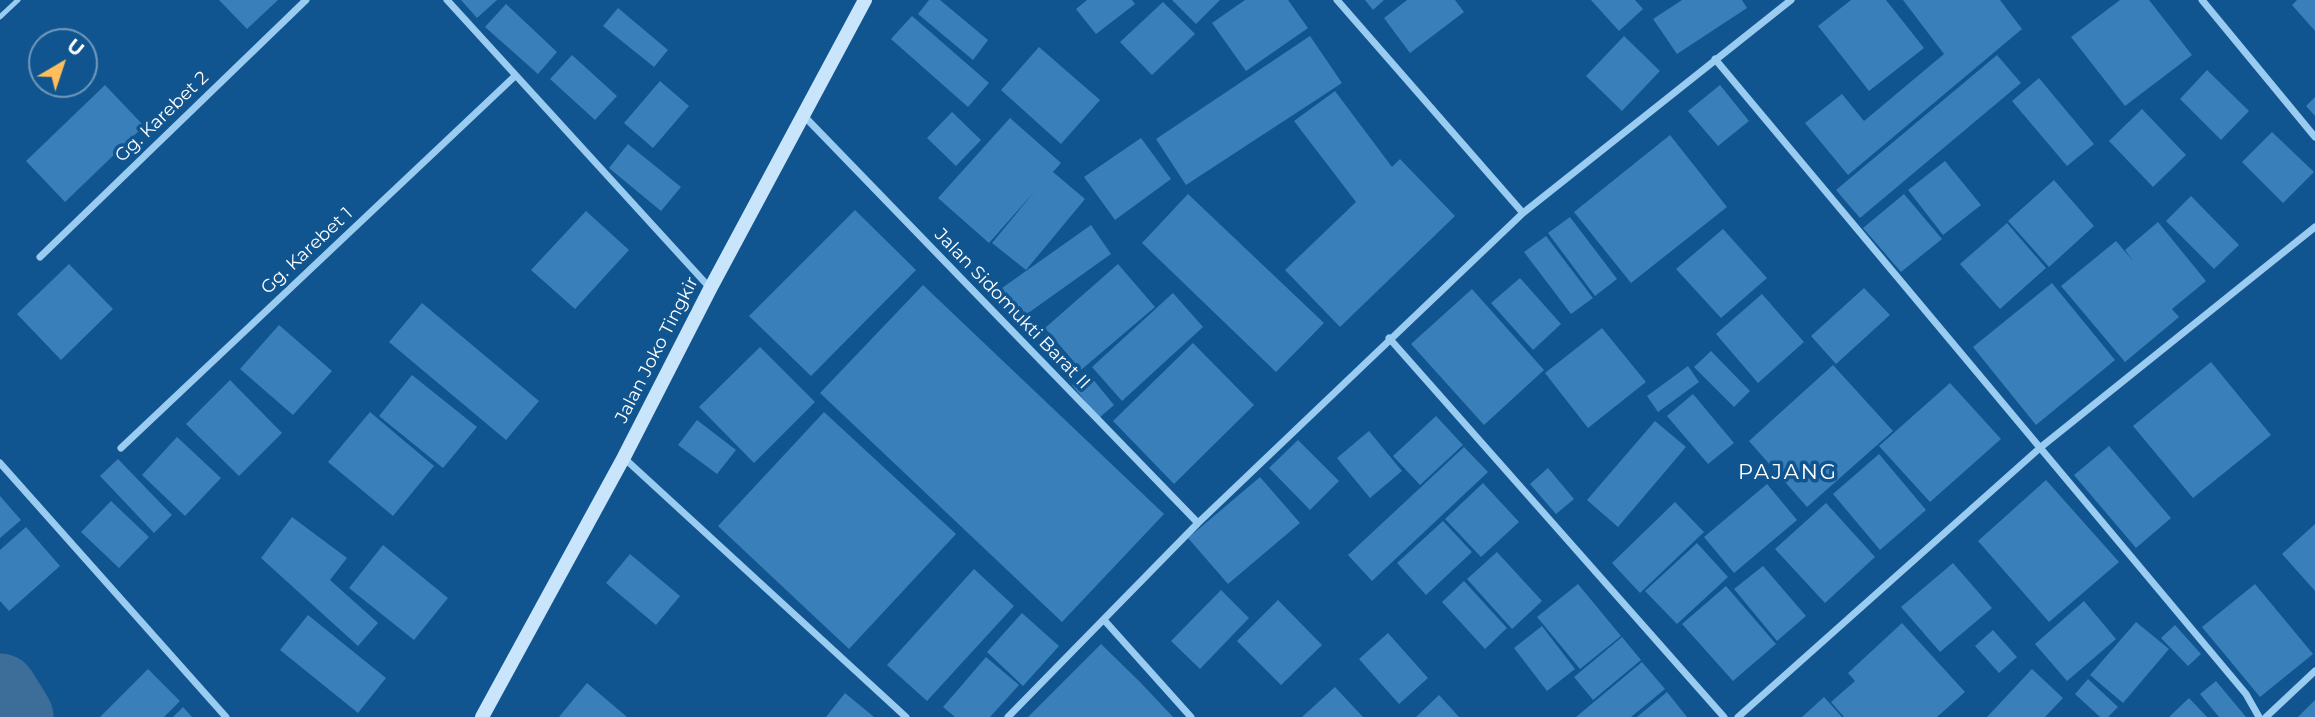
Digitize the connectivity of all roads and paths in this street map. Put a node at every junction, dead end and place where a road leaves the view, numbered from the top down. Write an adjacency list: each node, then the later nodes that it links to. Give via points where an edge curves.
1 (18, 0): 8 (lane)
2 (306, 0): 15 (street, Gg. Karebet 2)
3 (447, 0): 10 (street)
4 (865, 0): 11 (main road, Jalan Joko Tingkir)
5 (1337, 0): 13 (street)
6 (1791, 0): 9 (street)
7 (2202, 0): 12 (street)
8 (0, 18)
9 (1715, 59): 13 (street); 18 (street)
10 (515, 76): 16 (street); 19 (street, Gg. Karebet 1)
11 (804, 116): 16 (main road, Jalan Joko Tingkir); 22 (street, Jalan Sidomukti Barat II)
12 (2315, 137)
13 (1523, 213): 17 (street)
14 (2315, 227): 18 (street)
15 (40, 257)
16 (710, 289): 20 (main road, Jalan Joko Tingkir)
17 (1389, 338): 22 (street); 30 (street)
18 (2040, 447): 31 (street); 32 (street, via 2246,694)
19 (121, 448)
20 (624, 457): 26 (main road, Jalan Joko Tingkir); 27 (street)
21 (0, 463): 25 (street)
22 (1198, 523): 23 (street)
23 (1105, 621): 28 (street); 29 (street)
24 (2315, 671): 33 (street)
25 (226, 717)
26 (482, 717)
27 (906, 717)
28 (1008, 717)
29 (1191, 717)
30 (1724, 717)
31 (1738, 717)
32 (2259, 717)
33 (2266, 717)

